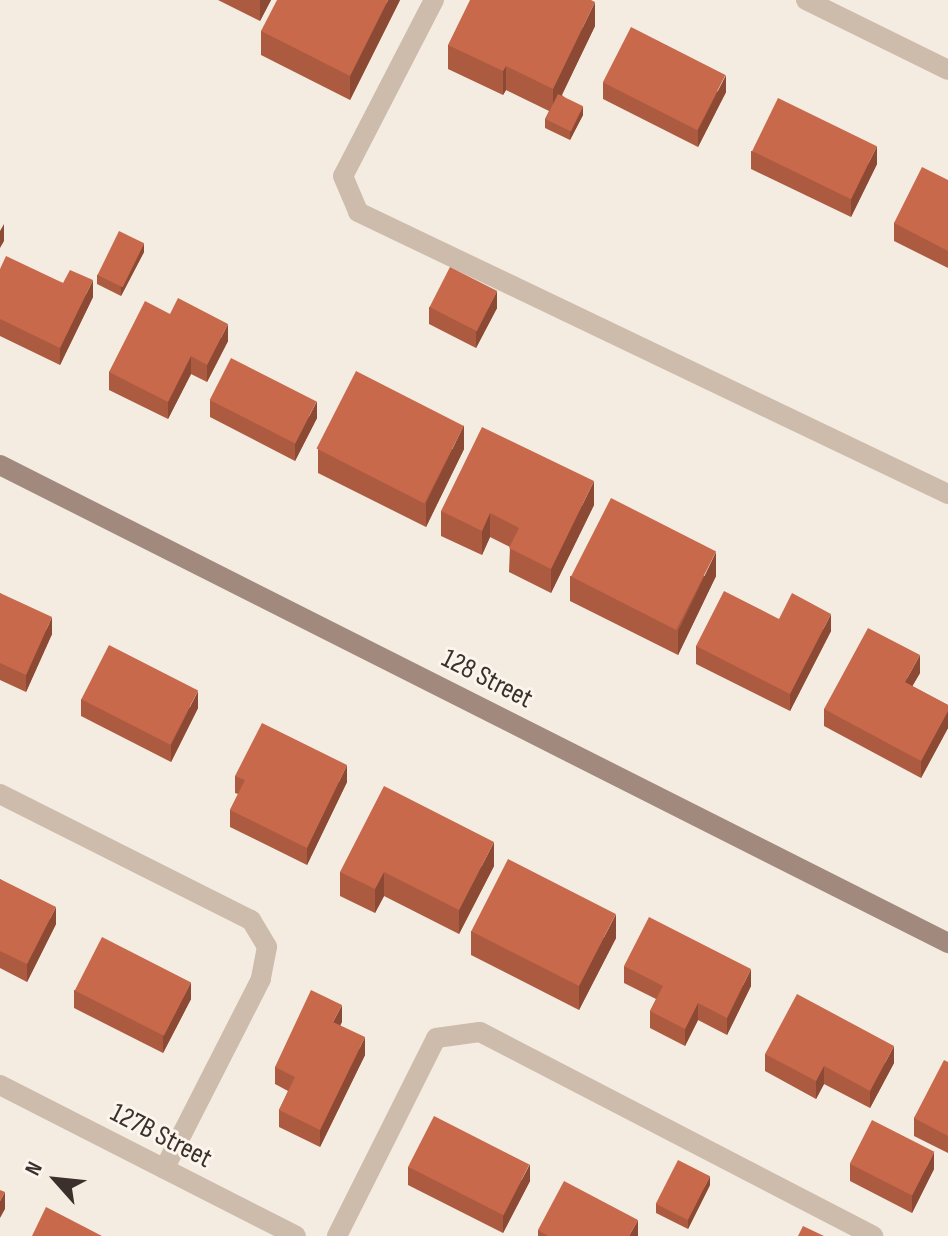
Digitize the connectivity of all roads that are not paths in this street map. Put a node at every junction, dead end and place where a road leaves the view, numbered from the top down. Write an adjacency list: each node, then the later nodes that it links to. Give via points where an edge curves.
1 (434, 0): 5 (street, via 343,176 358,212)
2 (806, 0): 3 (street)
3 (948, 70)
4 (0, 465): 7 (main road, 128 Street)
5 (948, 494)
6 (0, 794): 9 (street, via 251,920 267,947 261,979)
7 (948, 943)
8 (0, 1085): 9 (street, 127B Street)
9 (164, 1169): 10 (street, 127B Street)
10 (296, 1236)
11 (337, 1236): 12 (street, via 436,1038 480,1032)
12 (873, 1236)

